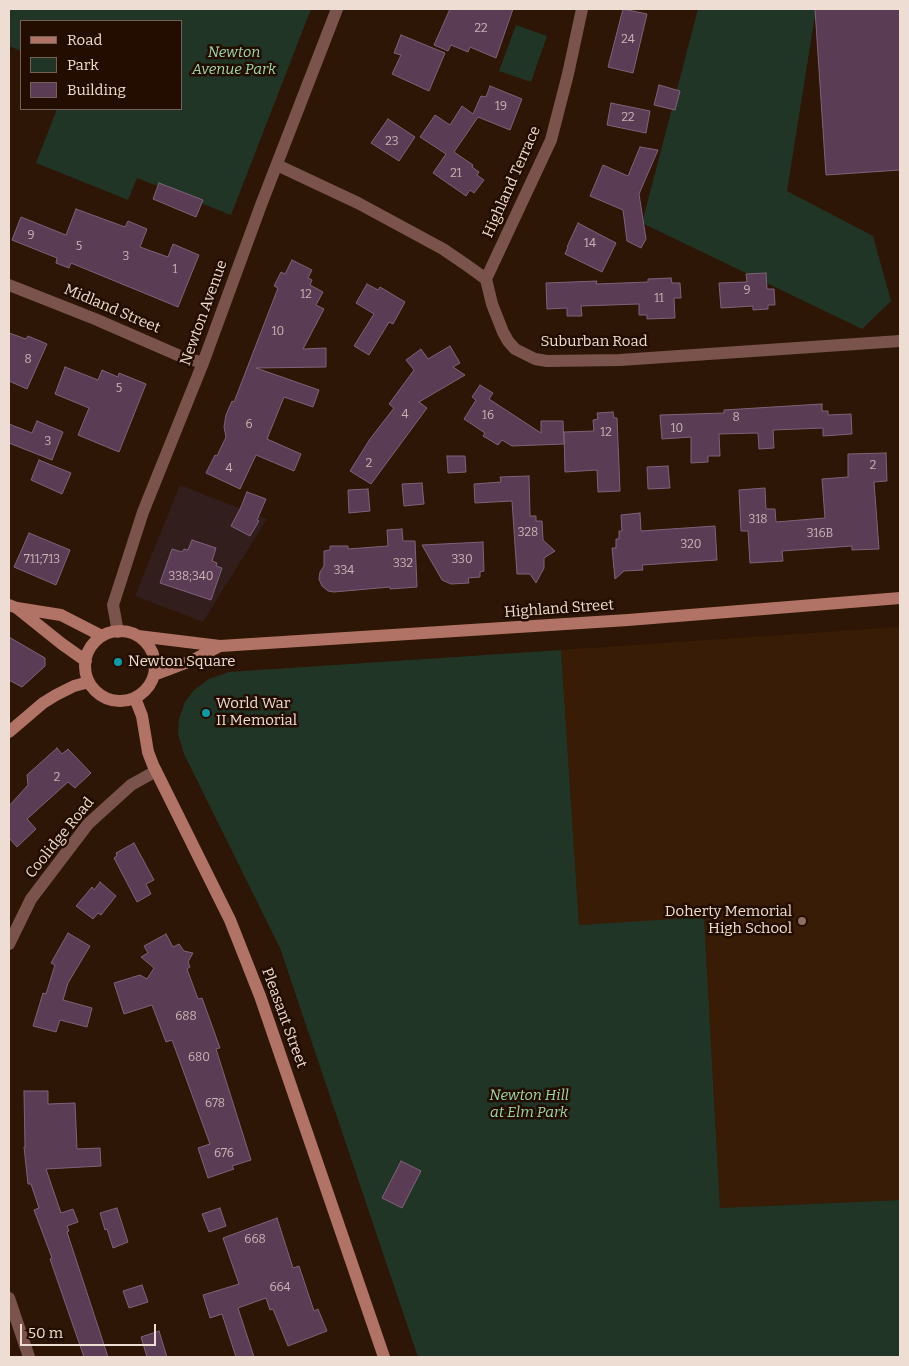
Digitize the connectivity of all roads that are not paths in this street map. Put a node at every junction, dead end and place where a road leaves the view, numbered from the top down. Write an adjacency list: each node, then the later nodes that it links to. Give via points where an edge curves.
1 (337, 9): 3 (street, Newton Avenue)
2 (582, 9): 4 (street, Highland Terrace, via 551,140)
3 (277, 165): 4 (street, via 442,249); 7 (street, Newton Avenue)
4 (486, 279): 6 (street, Suburban Road, via 492,304 508,341 524,355 547,361 620,360)
5 (9, 285): 7 (street, Midland Street)
6 (900, 341)
7 (203, 364): 10 (street, Newton Avenue, via 121,577 113,605)
8 (900, 598): 13 (main road, Highland Street, via 628,620)
9 (13, 607): 11 (main road, via 61,615); 14 (main road)
10 (118, 632): 11 (main road); 12 (main road)
11 (102, 636): 14 (main road, via 94,643)
12 (138, 636): 13 (main road, Highland Street); 15 (main road, via 149,646 155,660)
13 (220, 646): 15 (main road, Highland Street)
14 (86, 661): 16 (main road)
15 (154, 675): 17 (main road, via 150,685)
16 (89, 682): 17 (main road, via 104,697 125,701); 18 (main road, via 74,686 43,703)
17 (135, 698): 19 (main road, Pleasant Street)
18 (9, 732)
19 (156, 771): 20 (street, Coolidge Road, via 131,785 88,824 31,899); 23 (main road, Pleasant Street, via 230,920 260,996)
20 (9, 944)
21 (9, 1298): 22 (street)
22 (29, 1357)
23 (384, 1357)

